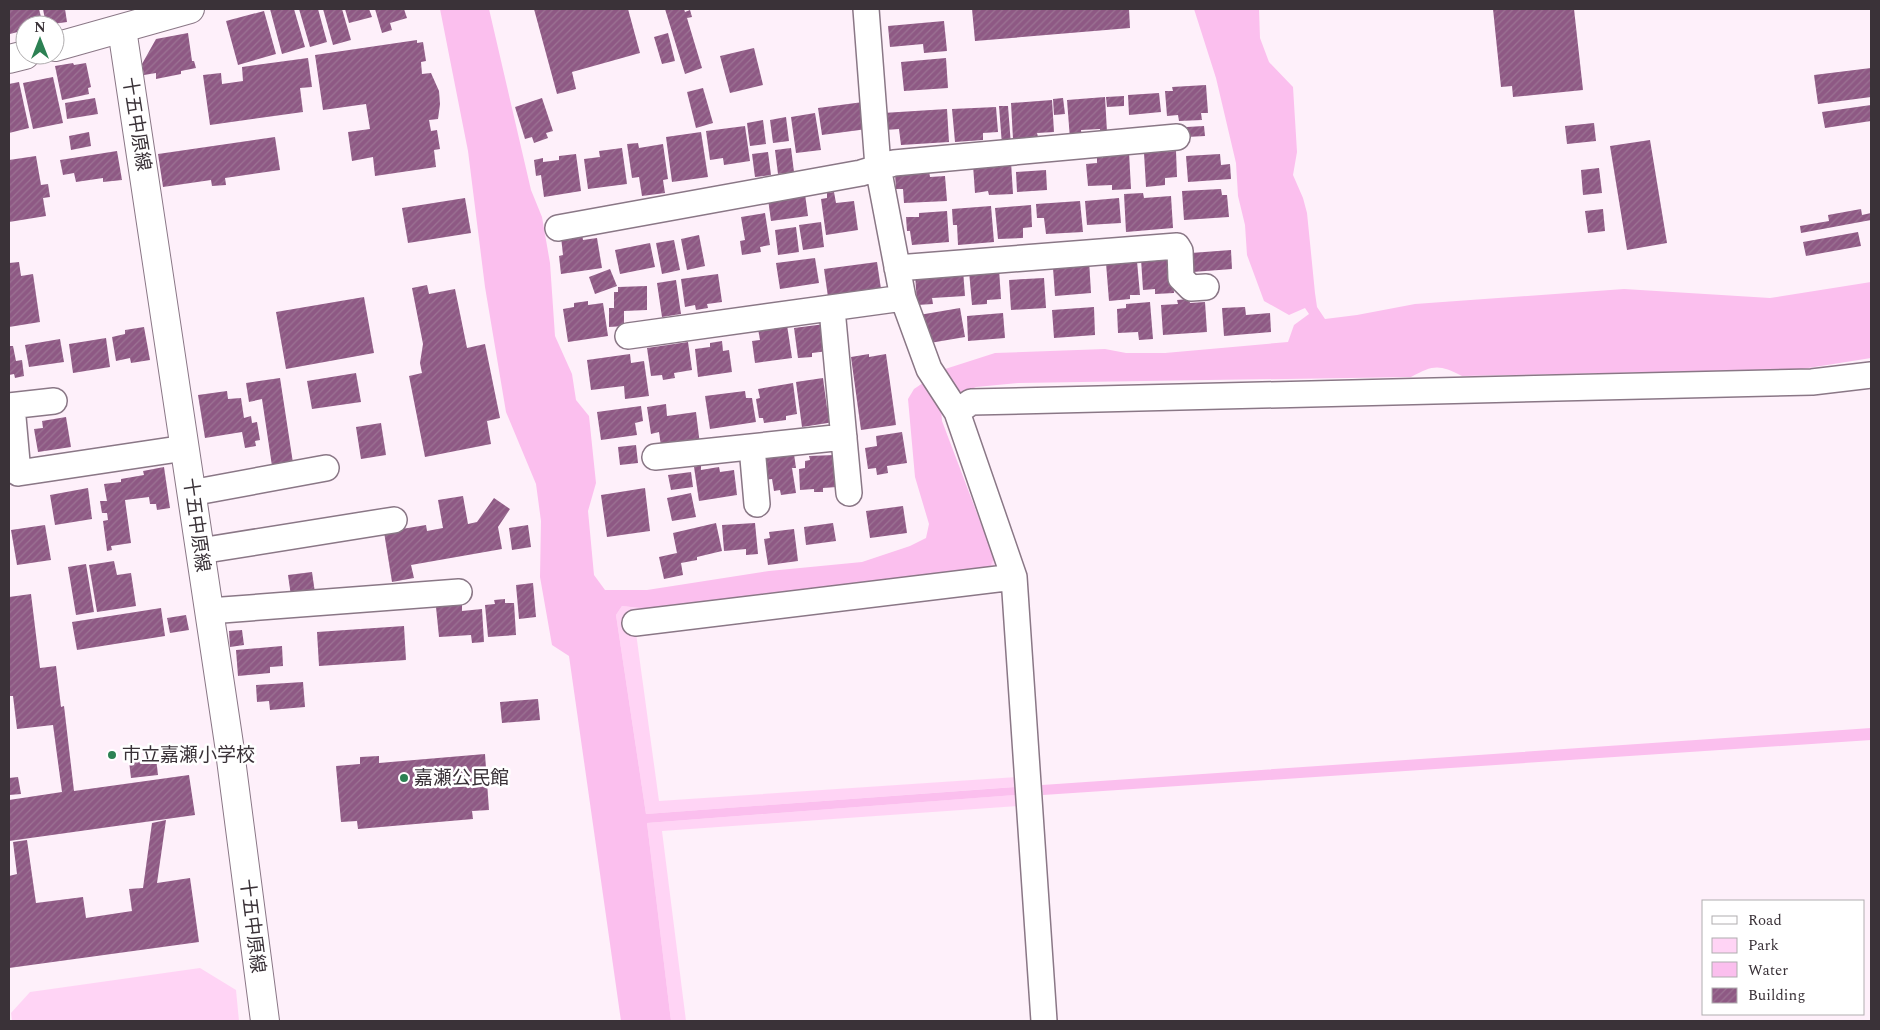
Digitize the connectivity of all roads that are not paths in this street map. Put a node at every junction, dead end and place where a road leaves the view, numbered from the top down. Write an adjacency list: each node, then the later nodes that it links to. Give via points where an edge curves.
1 (190, 9): 3 (main road)
2 (866, 9): 6 (street)
3 (132, 20): 4 (main road); 19 (main road, 十五中原線)
4 (65, 43)
5 (1177, 137): 6 (street)
6 (878, 167): 7 (street, via 861,173); 8 (street)
7 (558, 228)
8 (897, 268): 9 (street, via 1177,246 1181,278 1191,288); 10 (street)
9 (1206, 287)
10 (903, 298): 11 (street); 16 (street, via 929,369)
11 (832, 309): 12 (street); 17 (street)
12 (628, 336)
13 (1871, 375): 16 (street, via 1812,382 971,402)
14 (54, 401): 15 (street)
15 (10, 406): 22 (street)
16 (957, 412): 28 (street)
17 (844, 437): 18 (street); 24 (street)
18 (752, 447): 20 (street); 25 (street)
19 (184, 448): 22 (street); 23 (main road, 十五中原線)
20 (655, 458)
21 (326, 468): 23 (street)
22 (13, 474)
23 (191, 493): 27 (main road, 十五中原線)
24 (849, 493)
25 (757, 504)
26 (394, 520): 27 (street)
27 (200, 551): 30 (main road, 十五中原線)
28 (1014, 576): 31 (street); 33 (street)
29 (459, 592): 30 (street)
30 (209, 611): 32 (main road, 十五中原線)
31 (635, 623)
32 (265, 1021)
33 (1044, 1021)

